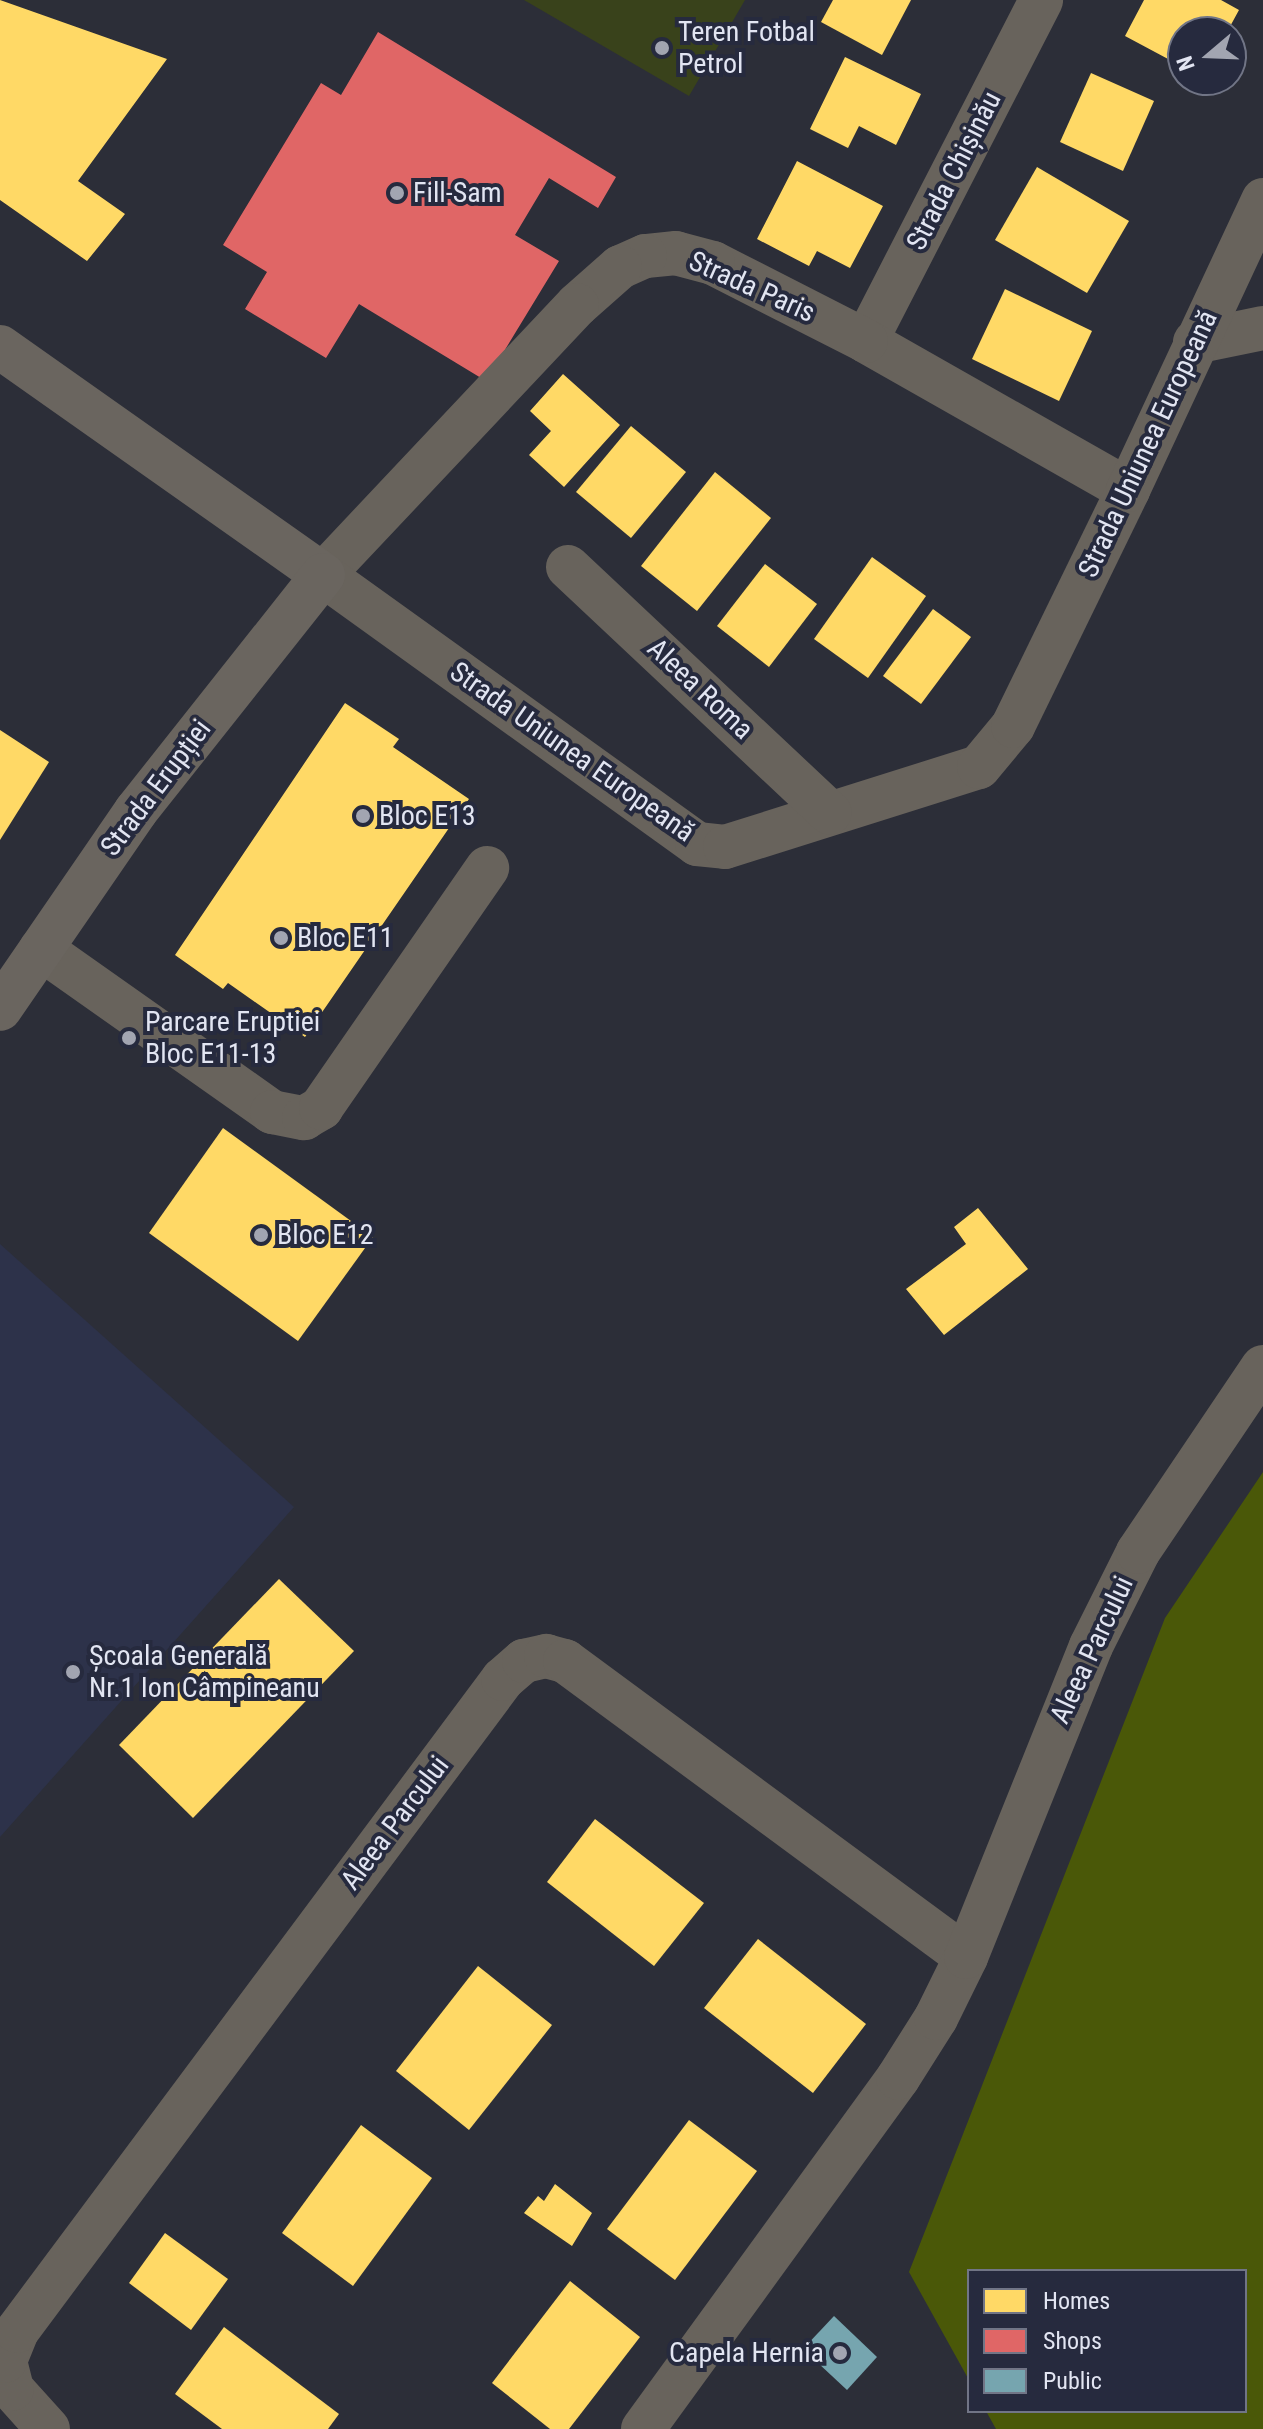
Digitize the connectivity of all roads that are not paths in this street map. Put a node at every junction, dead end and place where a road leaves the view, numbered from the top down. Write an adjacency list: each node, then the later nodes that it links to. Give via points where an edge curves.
1 (1041, 0): 4 (street, Strada Chișinău)
2 (1263, 200): 5 (street, Strada Uniunea Europeană)
3 (1263, 328): 5 (street)
4 (866, 341): 7 (street, Strada Paris); 9 (street, Strada Paris, via 713,263 676,253 645,256 620,267 577,305)
5 (1195, 342): 7 (street, Strada Uniunea Europeană)
6 (0, 347): 9 (street, Strada Uniunea Europeană)
7 (1128, 490): 10 (street, Strada Uniunea Europeană, via 1000,748 979,767)
8 (568, 567): 10 (street, Aleea Roma)
9 (323, 575): 10 (street, Strada Uniunea Europeană, via 697,844 725,847); 12 (street, Strada Erupției, via 136,811)
10 (830, 813)
11 (487, 868): 12 (street, via 321,1108 304,1118 272,1112)
12 (41, 949): 13 (street, Strada Erupției)
13 (0, 1009)
14 (1263, 1367): 15 (street, Aleea Parcului, via 1131,1565 1068,1700)
15 (966, 1957): 16 (street, Aleea Parcului, via 565,1661 546,1656 524,1661 493,1692 17,2331 5,2361 12,2389); 17 (street, Aleea Parcului, via 898,2078)
16 (48, 2429)
17 (643, 2429)

